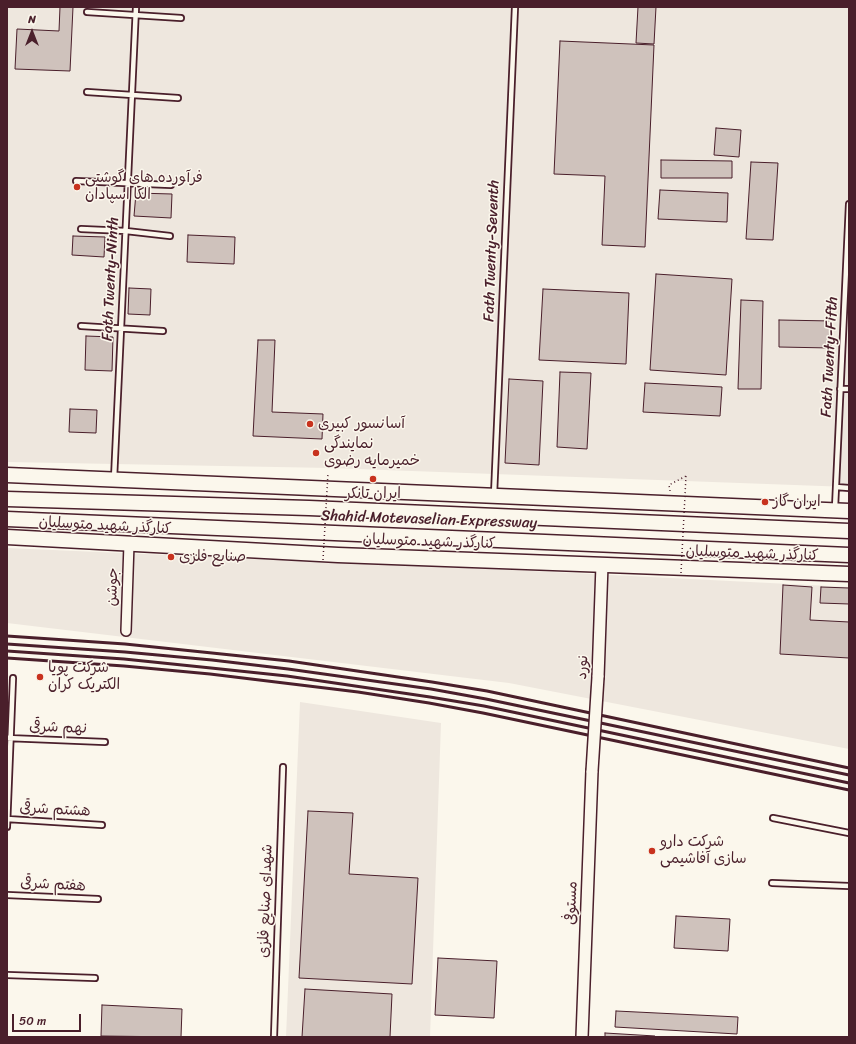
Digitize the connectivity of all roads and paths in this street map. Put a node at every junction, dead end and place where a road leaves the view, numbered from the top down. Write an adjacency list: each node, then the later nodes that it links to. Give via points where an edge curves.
1 (136, 7): 4 (lane, Fath Twenty-Ninth)
2 (514, 7): 30 (lane, Fath Twenty-Seventh)
3 (87, 12): 4 (lane)
4 (136, 16): 5 (lane); 7 (lane, Fath Twenty-Ninth)
5 (181, 18)
6 (87, 92): 7 (lane)
7 (132, 95): 8 (lane); 10 (lane, Fath Twenty-Ninth)
8 (178, 98)
9 (76, 181): 10 (lane)
10 (128, 182): 11 (lane); 14 (lane, Fath Twenty-Ninth)
11 (171, 185)
12 (849, 204): 16 (lane, Fath Twenty-Fifth)
13 (80, 229): 14 (lane)
14 (126, 231): 15 (lane); 20 (lane, Fath Twenty-Ninth)
15 (170, 236)
16 (847, 286): 17 (lane, Fath Twenty-Fifth)
17 (843, 313): 18 (lane); 22 (lane, Fath Twenty-Fifth)
18 (849, 313)
19 (80, 326): 20 (lane)
20 (121, 328): 21 (lane); 26 (lane, Fath Twenty-Ninth)
21 (163, 330)
22 (840, 389): 23 (lane); 28 (lane, Fath Twenty-Fifth)
23 (849, 389)
24 (328, 473): 39 (path, bridge)
25 (7, 474): 26 (main road)
26 (114, 479): 30 (main road)
27 (669, 485): 41 (path, bridge, via 686,476)
28 (836, 487): 29 (lane); 32 (lane, Fath Twenty-Fifth)
29 (849, 488)
30 (494, 496): 32 (main road)
31 (7, 498): 35 (main road, Shahid Motevaselian Expressway)
32 (835, 511): 33 (main road)
33 (849, 511)
34 (7, 519): 38 (main road, Shahid Motevaselian Expressway)
35 (849, 531)
36 (7, 537): 37 (main road, کنارگذر شهید متوسلیان)
37 (129, 544): 40 (main road, کنارگذر شهید متوسلیان); 43 (street, جوشن)
38 (849, 555)
39 (324, 560)
40 (602, 565): 42 (main road, کنارگذر شهید متوسلیان); 48 (street, نورد, bridge)
41 (681, 573)
42 (849, 574)
43 (126, 631)
44 (13, 678): 45 (lane)
45 (9, 738): 46 (lane, نهم شرقی); 50 (lane)
46 (105, 742)
47 (283, 767): 60 (lane, شهدای صنایع فلزی)
48 (592, 771): 61 (street, مستوفی)
49 (773, 818): 53 (lane)
50 (7, 820): 51 (lane, هشتم شرقی); 52 (lane)
51 (102, 825)
52 (7, 827)
53 (849, 833)
54 (772, 883): 55 (lane)
55 (849, 886)
56 (7, 895): 57 (lane, هفتم شرقی)
57 (98, 899)
58 (7, 975): 59 (lane)
59 (95, 978)
60 (274, 1037)
61 (582, 1037)

